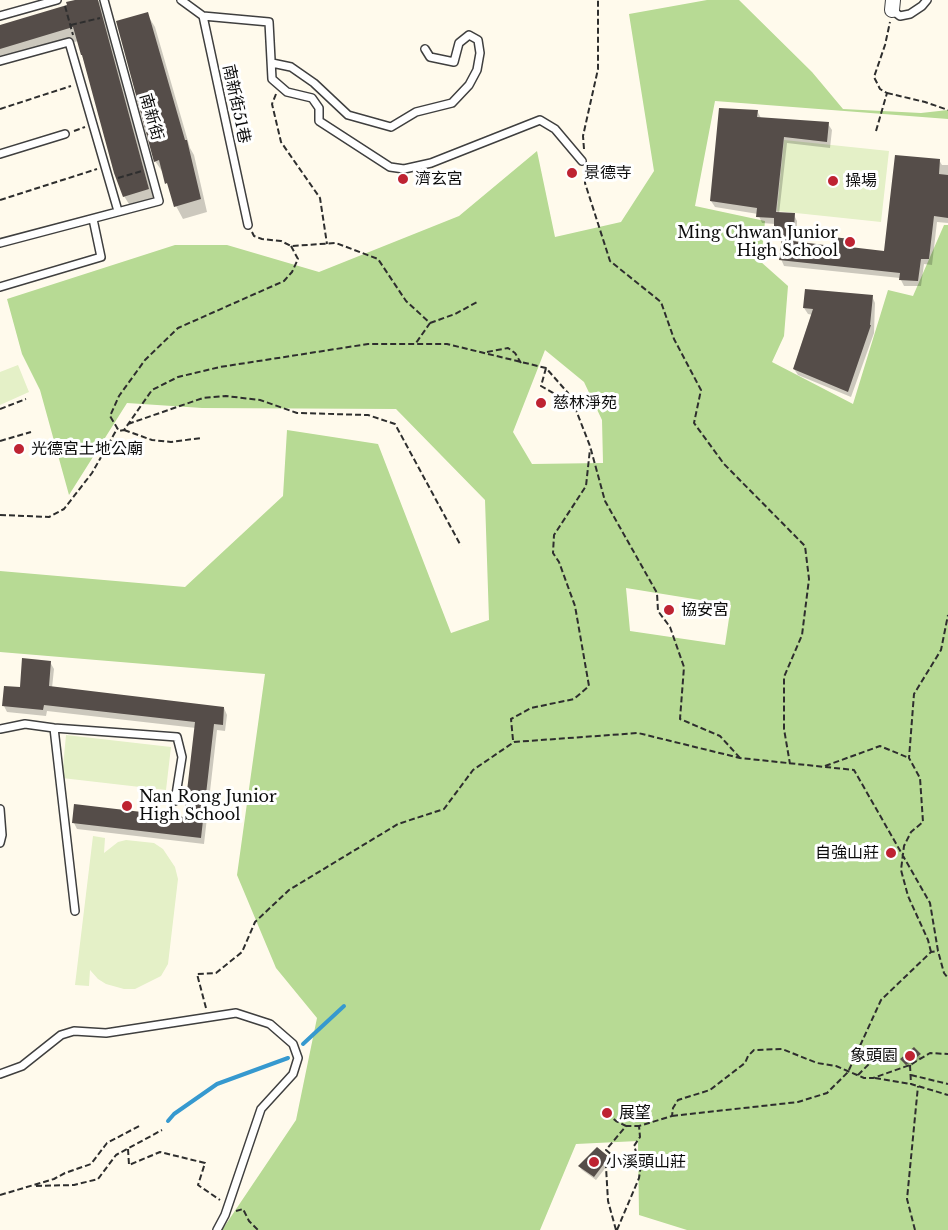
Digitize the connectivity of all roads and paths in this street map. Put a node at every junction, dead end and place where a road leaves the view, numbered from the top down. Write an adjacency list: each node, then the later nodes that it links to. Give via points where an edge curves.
1 (57, 0): 9 (lane)
2 (63, 0): 11 (path)
3 (104, 0): 8 (lane, 南新街)
4 (181, 0): 10 (lane)
5 (598, 0): 24 (path, via 598,69 583,136)
6 (927, 0): 7 (lane, via 910,14 900,16)
7 (892, 5): 18 (path, via 874,77)
8 (109, 15): 11 (path); 27 (lane, 南新街)
9 (0, 16)
10 (203, 16): 15 (lane, via 269,22); 33 (lane, 南新街51巷)
11 (70, 25): 12 (path, via 75,41)
12 (69, 42): 14 (lane); 21 (lane)
13 (425, 50): 15 (lane, via 430,57 454,62 459,43 469,35 478,40 477,70 452,103 416,112 392,127 348,115 291,67)
14 (0, 61)
15 (272, 63): 16 (lane, via 272,79)
16 (280, 86): 26 (lane, via 287,92 312,98 319,108 319,121 390,167 404,170 431,163 540,120 555,129); 35 (path, via 272,104 281,142 320,198)
17 (62, 89): 19 (path)
18 (887, 93): 20 (path); 22 (path)
19 (0, 109)
20 (948, 110)
21 (93, 124): 23 (path); 29 (lane)
22 (876, 131)
23 (65, 134): 25 (lane)
24 (584, 148)
25 (0, 154)
26 (583, 160): 62 (path, via 585,183 610,261 662,302 674,339 701,390 694,423 724,464 805,546 809,579 802,635 784,677 784,729)
27 (152, 168): 29 (path); 31 (lane, 南新街, via 159,201)
28 (85, 174): 30 (path)
29 (110, 180): 31 (lane)
30 (0, 200)
31 (118, 211): 32 (lane, 南新街)
32 (93, 219): 34 (lane, 南新街); 37 (lane, via 101,257)
33 (248, 225): 36 (path, via 254,236)
34 (0, 243)
35 (327, 244): 36 (path); 39 (path, via 336,243 378,259 406,301)
36 (291, 246): 48 (path, via 298,259 284,281 178,328 146,360 119,396 110,416)
37 (0, 286)
38 (479, 301): 39 (path)
39 (430, 323): 40 (path)
40 (416, 343): 41 (path); 47 (path, via 368,344 178,377 152,390)
41 (486, 352): 42 (path); 42 (path, via 508,348)
42 (521, 363): 43 (path)
43 (546, 368): 45 (path); 45 (path, via 541,386)
44 (26, 399): 46 (path)
45 (574, 405): 53 (path)
46 (0, 409)
47 (128, 424): 49 (path); 55 (path, via 203,398 226,396 260,400 297,413 368,415 395,424)
48 (117, 429): 49 (path); 54 (path, via 92,473 64,509 49,517)
49 (124, 430): 51 (path, via 171,442)
50 (31, 432): 52 (path)
51 (201, 438)
52 (0, 441)
53 (590, 446): 59 (path, via 586,486 554,535 553,553 575,606 589,686 574,699 531,708 512,719); 60 (path, via 605,501 657,593 658,612 670,627 684,668 680,718 720,736)
54 (0, 515)
55 (461, 546)
56 (948, 615): 61 (path, via 941,650 914,694)
57 (54, 728): 58 (lane, via 25,724); 64 (lane, via 177,737 182,757); 68 (lane)
58 (0, 729)
59 (514, 742): 60 (path, via 638,733); 72 (path, via 473,770 444,809 398,824 289,890 255,922 242,952 216,973 197,974)
60 (740, 758): 62 (path)
61 (909, 758): 63 (path, via 880,746); 67 (path, via 920,778 923,822 911,832)
62 (790, 764): 63 (path)
63 (824, 767): 67 (path, via 854,770)
64 (175, 801)
65 (0, 809): 66 (lane)
66 (0, 843)
67 (904, 856): 69 (path, via 930,903); 70 (path, via 900,870)
68 (75, 910)
69 (938, 951): 70 (path); 71 (path)
70 (931, 952): 76 (path, via 881,1000)
71 (948, 978)
72 (208, 1017): 77 (lane, via 106,1033 74,1031 61,1035 22,1066); 94 (lane, via 236,1013 270,1024 293,1044 298,1058 293,1074 261,1108)
73 (948, 1054): 75 (path, via 930,1053)
74 (878, 1055): 78 (path)
75 (910, 1065): 79 (path); 80 (path)
76 (848, 1072): 78 (path); 86 (path, via 827,1093 798,1102); 86 (path, via 782,1049 754,1050 745,1063 710,1090 678,1100)
77 (0, 1074)
78 (858, 1075): 80 (path)
79 (911, 1076): 81 (path); 82 (path)
80 (873, 1078): 81 (path)
81 (911, 1084): 83 (path)
82 (948, 1084)
83 (918, 1086): 84 (path); 99 (path, via 907,1200)
84 (948, 1095)
85 (607, 1113): 88 (path)
86 (672, 1116): 89 (path)
87 (141, 1125): 92 (path, via 107,1143 91,1164)
88 (626, 1126): 89 (path); 98 (path, via 606,1150 613,1156 606,1167 608,1201)
89 (639, 1126): 98 (path, via 640,1137 634,1146 641,1165 639,1178)
90 (162, 1130): 91 (path)
91 (128, 1149): 92 (path, via 116,1155 98,1179 74,1185); 94 (path, via 129,1165 160,1152 205,1163 198,1185 225,1204)
92 (31, 1186): 93 (path)
93 (0, 1195)
94 (230, 1198): 95 (lane)
95 (225, 1215): 96 (lane); 97 (path, via 243,1209)
96 (217, 1230)
97 (258, 1230)
98 (616, 1230)
99 (915, 1230)

